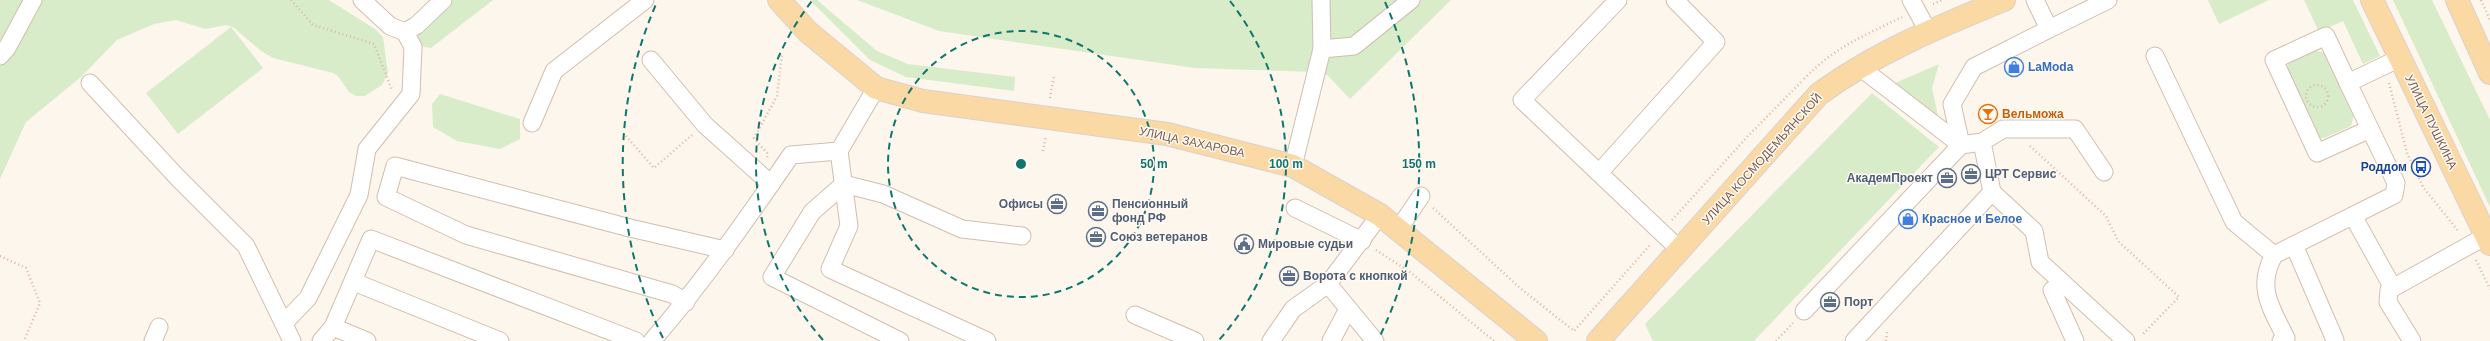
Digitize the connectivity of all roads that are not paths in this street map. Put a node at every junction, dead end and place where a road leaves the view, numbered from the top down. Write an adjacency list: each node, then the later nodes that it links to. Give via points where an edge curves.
1 (33, 0): 20 (street)
2 (362, 0): 17 (street, via 390,26)
3 (443, 0): 17 (street, via 418,25)
4 (645, 0): 29 (street, via 554,71)
5 (779, 0): 28 (main road, УЛИЦА ЗАХАРОВА, via 808,32)
6 (1321, 0): 19 (street)
7 (1411, 0): 19 (street, via 1354,46)
8 (1618, 0): 36 (street, via 1522,100)
9 (1675, 0): 36 (street, via 1716,42)
10 (1911, 0): 18 (street)
11 (2004, 0): 18 (main road, УЛИЦА КОСМОДЕМЬЯНСКОЙ)
12 (2035, 0): 16 (street)
13 (2108, 0): 16 (street)
14 (2372, 0): 23 (main road, УЛИЦА ПУШКИНА)
15 (2457, 0): 25 (main road)
16 (2049, 28): 32 (street, via 1974,67 1952,104)
17 (405, 32): 60 (street, via 413,47 411,94 367,149 359,195 308,298)
18 (1928, 32): 24 (main road, УЛИЦА КОСМОДЕМЬЯНСКОЙ)
19 (1322, 49): 34 (street)
20 (0, 56)
21 (2155, 56): 51 (street, via 2234,222)
22 (651, 60): 37 (street, via 705,125)
23 (2392, 62): 27 (street); 47 (main road, УЛИЦА ПУШКИНА)
24 (1861, 68): 32 (street); 50 (main road, УЛИЦА КОСМОДЕМЬЯНСКОЙ, via 1841,78 1819,94)
25 (2490, 73)
26 (90, 83): 60 (street, via 177,177 246,246)
27 (2348, 83): 30 (street); 30 (street, via 2326,36 2274,60 2317,153)
28 (876, 88): 33 (street); 34 (main road, УЛИЦА ЗАХАРОВА, via 923,101 1167,134)
29 (532, 123)
30 (2370, 129): 43 (street, via 2396,183 2394,195)
31 (1982, 142): 32 (street); 35 (street, via 2003,130 2075,128); 39 (street)
32 (1961, 144): 58 (street)
33 (839, 152): 37 (street, via 791,156); 38 (street)
34 (1293, 166): 42 (main road, УЛИЦА ЗАХАРОВА)
35 (2104, 172)
36 (1599, 173): 50 (street)
37 (766, 180): 49 (street)
38 (844, 184): 45 (street, via 883,194 962,229); 70 (street, via 812,212 772,278); 71 (street, via 850,226 830,269)
39 (1992, 192): 62 (street, via 2034,230 2040,262); 78 (street)
40 (1421, 196): 44 (street)
41 (1296, 208): 46 (street)
42 (1380, 215): 44 (main road, УЛИЦА ЗАХАРОВА); 46 (street)
43 (2353, 216): 48 (street); 54 (street)
44 (1398, 230): 76 (main road, УЛИЦА ЗАХАРОВА)
45 (1022, 236)
46 (1362, 241): 53 (street)
47 (2482, 242): 54 (street)
48 (2294, 245): 51 (street); 63 (street)
49 (725, 250): 56 (street); 56 (street, via 630,228 395,166 386,197 466,235 672,294)
50 (1680, 250): 77 (main road, УЛИЦА КОСМОДЕМЬЯНСКОЙ)
51 (2274, 255): 80 (street, via 2266,270 2266,290 2272,311 2286,338)
52 (354, 282): 61 (street); 67 (street); 68 (street, via 371,239)
53 (1328, 284): 57 (street); 73 (street, via 1293,309)
54 (2393, 288): 81 (street, via 2388,290 2388,302)
55 (2052, 290): 79 (street)
56 (686, 302): 69 (street)
57 (1348, 309): 74 (street); 75 (street)
58 (1804, 311)
59 (1135, 315): 72 (street)
60 (284, 323): 64 (street)
61 (333, 327): 65 (street); 66 (street)
62 (2132, 339)
63 (2335, 340)
64 (292, 341)
65 (321, 341)
66 (367, 341)
67 (500, 341)
68 (636, 341)
69 (652, 341)
70 (900, 341)
71 (987, 341)
72 (1195, 341)
73 (1271, 341)
74 (1331, 341)
75 (1375, 341)
76 (1536, 341)
77 (1598, 341)
78 (1854, 341)
79 (2075, 341)
80 (2281, 341)
81 (2412, 341)

